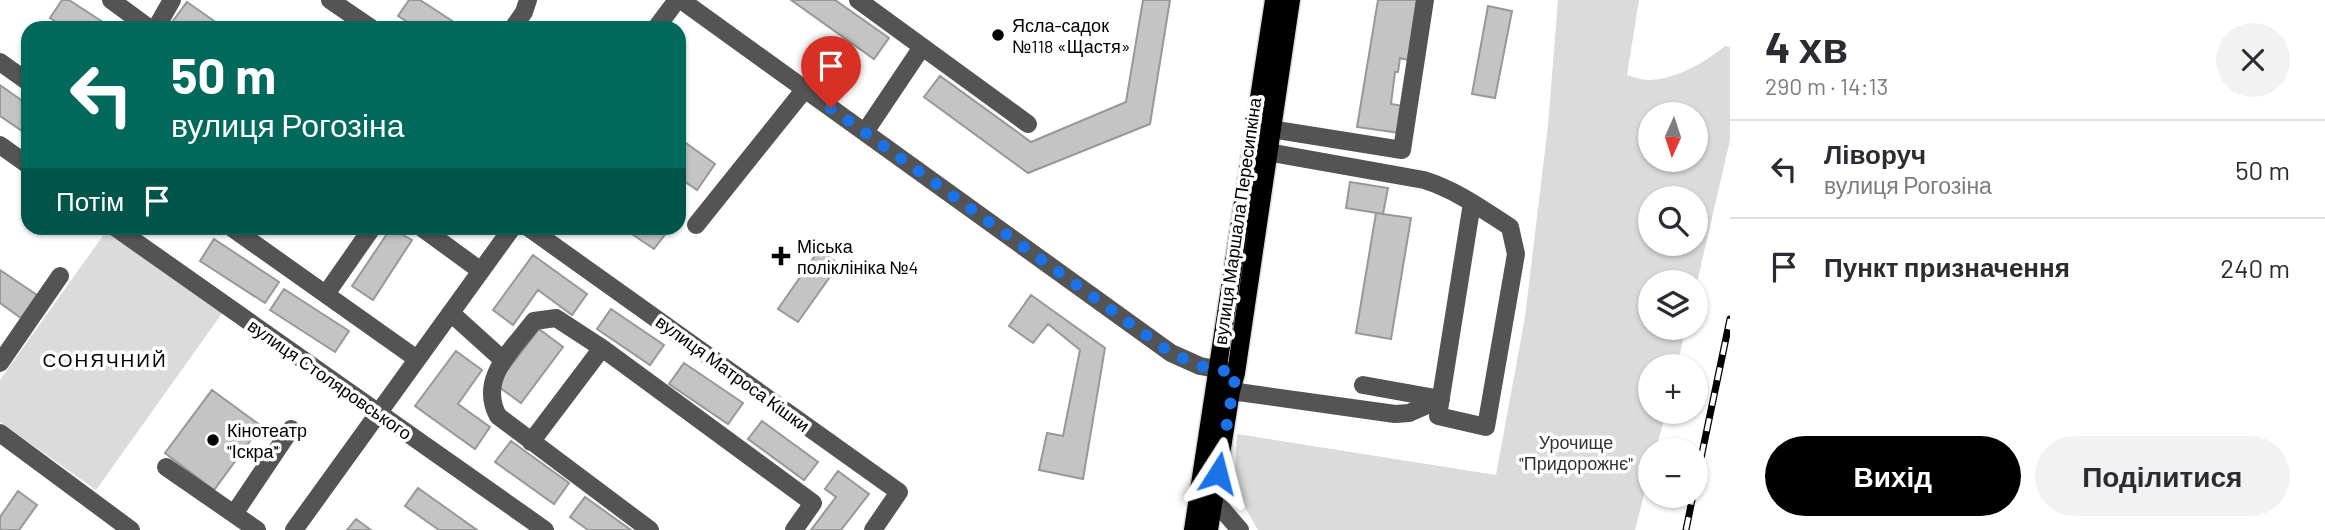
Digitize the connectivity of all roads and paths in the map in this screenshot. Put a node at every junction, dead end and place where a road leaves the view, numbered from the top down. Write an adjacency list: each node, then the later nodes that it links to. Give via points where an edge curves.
1 (111, 0): 10 (street)
2 (172, 0): 11 (street)
3 (330, 0): 12 (street)
4 (528, 0): 13 (street)
5 (679, 0): 14 (street); 18 (street)
6 (858, 0): 15 (street)
7 (1274, 0): 20 (main road, вулиця Маршала Пересипкіна)
8 (1291, 0): 20 (main road, вулиця Маршала Пересипкіна)
9 (1425, 0): 20 (street, via 1402,149)
10 (140, 21)
11 (160, 21)
12 (361, 21)
13 (518, 21)
14 (662, 21)
15 (922, 47): 19 (street); 21 (street)
16 (0, 62): 17 (street)
17 (21, 77)
18 (805, 89): 21 (street); 27 (street)
19 (1028, 124)
20 (1263, 127): 22 (main road, вулиця Маршала Пересипкіна); 24 (main road, вулиця Маршала Пересипкіна)
21 (865, 132): 42 (street, via 1171,353)
22 (1250, 149): 24 (street); 42 (main road, вулиця Маршала Пересипкіна)
23 (2, 150): 25 (street)
24 (1268, 151): 26 (street, via 1412,177 1444,186); 43 (main road, вулиця Маршала Пересипкіна)
25 (21, 161)
26 (1472, 202): 46 (street); 46 (street, via 1510,227 1516,254 1486,427 1438,416)
27 (696, 225)
28 (126, 235): 47 (street, вулиця Столяровського)
29 (242, 235): 36 (street)
30 (367, 235): 36 (street)
31 (432, 235): 34 (street)
32 (507, 235): 34 (street)
33 (539, 235): 60 (street, вулиця Матроса Кішки, via 900,492)
34 (481, 271): 37 (street)
35 (60, 276): 41 (street)
36 (326, 294): 39 (street)
37 (451, 313): 39 (street); 40 (street)
38 (602, 348): 40 (street, via 556,318 534,321); 50 (street); 59 (street, via 813,503)
39 (417, 359): 47 (street)
40 (503, 360): 50 (street, via 490,390 491,404 503,422)
41 (0, 363)
42 (1216, 370): 43 (street); 61 (main road, вулиця Маршала Пересипкіна)
43 (1236, 373): 45 (main road, вулиця Маршала Пересипкіна)
44 (1363, 385): 46 (street)
45 (1231, 391): 46 (street, via 1395,414); 52 (main road, вулиця Маршала Пересипкіна)
46 (1441, 399)
47 (378, 414): 56 (street); 57 (street, вулиця Столяровського)
48 (291, 429): 53 (street)
49 (0, 433): 54 (street)
50 (531, 442): 58 (street)
51 (166, 467): 53 (street)
52 (1214, 500): 62 (main road, вулиця Маршала Пересипкіна); 63 (street)
53 (234, 514): 55 (street)
54 (131, 530)
55 (257, 530)
56 (294, 530)
57 (545, 530)
58 (650, 530)
59 (794, 530)
60 (873, 530)
61 (1193, 530)
62 (1209, 530)
63 (1240, 530)

